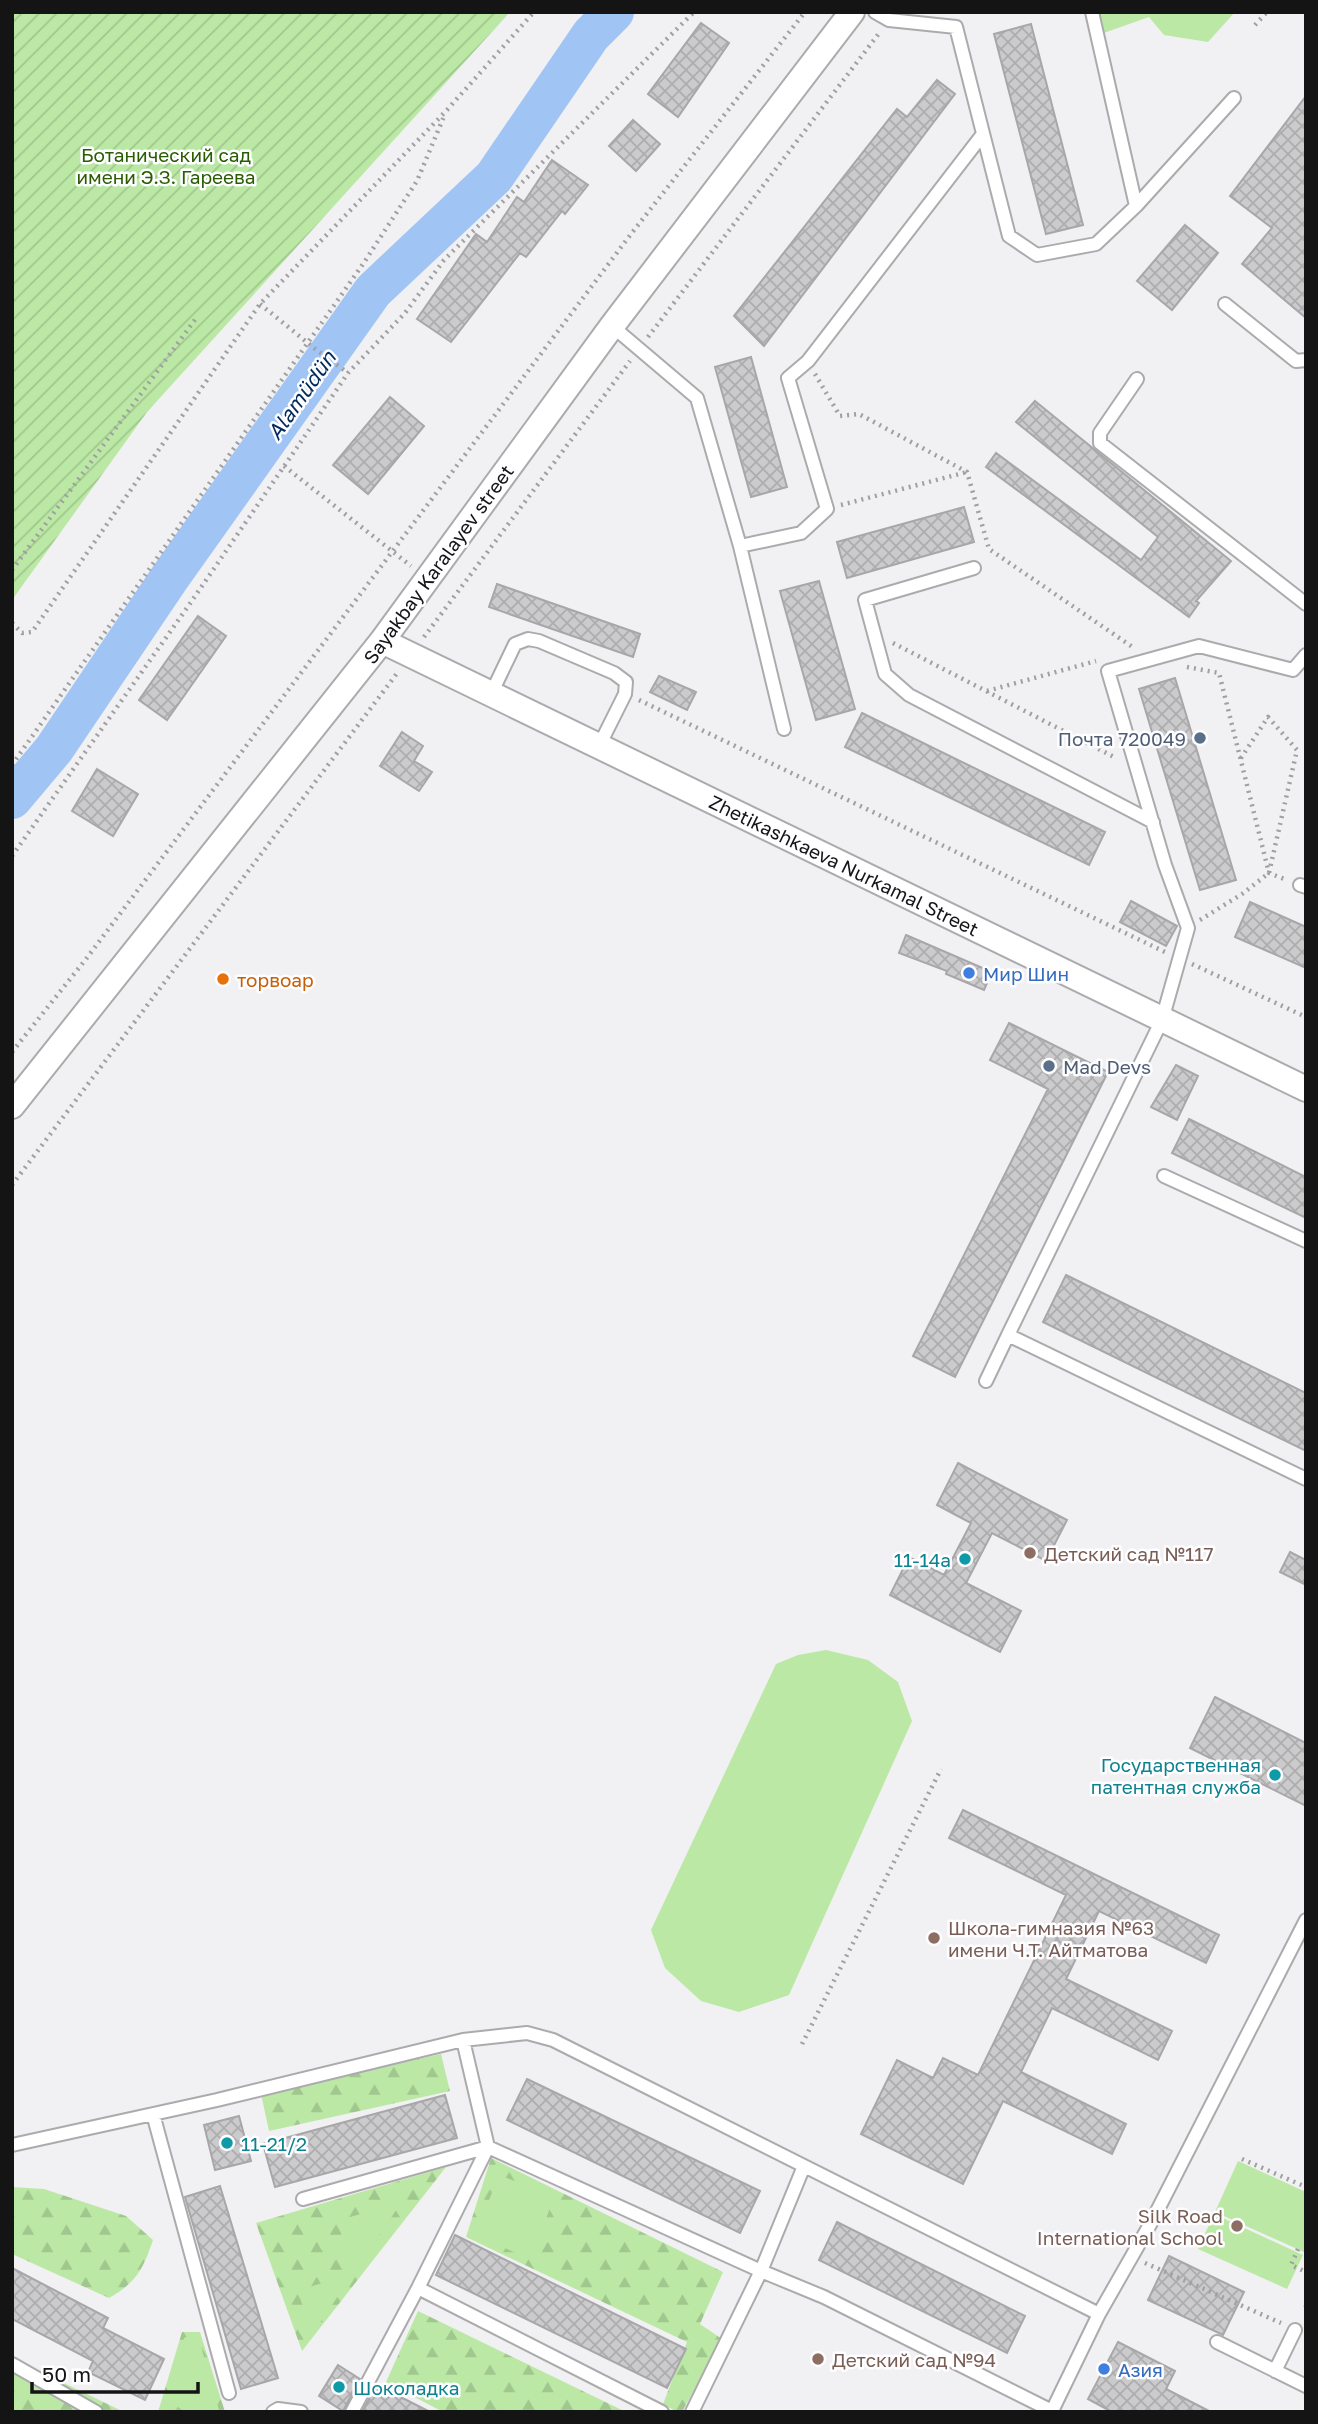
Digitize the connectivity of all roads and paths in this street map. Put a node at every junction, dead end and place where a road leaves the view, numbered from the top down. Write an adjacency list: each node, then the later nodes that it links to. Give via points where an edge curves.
1 (534, 12): 11 (path)
2 (694, 12): 22 (path, via 444,260 405,313)
3 (805, 12): 28 (path)
4 (852, 12): 17 (street, Sayakbay Karalayev street)
5 (875, 12): 8 (lane)
6 (1092, 12): 13 (lane)
7 (1267, 12): 9 (path)
8 (890, 20): 12 (lane, via 956,27); 19 (path)
9 (1255, 25)
10 (1234, 98): 13 (lane)
11 (447, 110): 14 (path); 18 (path, via 417,181)
12 (983, 134): 13 (lane, via 1009,236 1037,255 1096,244); 21 (lane)
13 (1136, 206)
14 (260, 304): 18 (path); 34 (path, via 32,632 22,633)
15 (1225, 304): 20 (lane, via 1291,357)
16 (197, 317): 30 (path)
17 (612, 326): 19 (lane); 31 (street, Sayakbay Karalayev street)
18 (307, 344): 22 (path, bridge); 47 (path)
19 (639, 349): 27 (lane, via 697,398); 32 (path)
20 (1306, 360)
21 (808, 361): 25 (path, via 840,416 859,414); 26 (lane, via 788,378)
22 (348, 373): 24 (path)
23 (1137, 379): 33 (lane, via 1100,433 1100,443)
24 (284, 466): 28 (path); 50 (path)
25 (967, 472): 26 (path); 39 (path, via 989,549)
26 (827, 509): 27 (lane, via 801,533)
27 (740, 546): 44 (lane)
28 (393, 551): 31 (path); 57 (path)
29 (974, 568): 35 (lane, via 865,600)
30 (12, 570)
31 (428, 579): 32 (path); 36 (street, Sayakbay Karalayev street)
32 (452, 599): 37 (path)
33 (1306, 604)
34 (12, 623)
35 (874, 633): 41 (path); 49 (lane, via 885,674 908,695)
36 (383, 641): 37 (street, Zhetikashkaeva Nurkamal Street); 59 (street, Sayakbay Karalayev street)
37 (411, 655): 42 (street, Zhetikashkaeva Nurkamal Street); 61 (path)
38 (1306, 655): 39 (lane, via 1293,670 1199,646)
39 (1150, 659): 40 (lane); 46 (path, via 1219,673)
40 (1108, 671): 41 (path, via 1105,659); 48 (lane)
41 (987, 691): 48 (path)
42 (491, 694): 43 (lane, via 515,644 528,639 614,673 626,682); 45 (street, Zhetikashkaeva Nurkamal Street)
43 (625, 694): 45 (lane); 54 (path)
44 (784, 729)
45 (599, 746): 56 (street, Zhetikashkaeva Nurkamal Street)
46 (1239, 761): 51 (path); 51 (path, via 1268,717 1297,750)
47 (12, 765)
48 (1137, 768): 49 (lane)
49 (1153, 822): 53 (lane)
50 (12, 856)
51 (1269, 873): 52 (path); 53 (path)
52 (1303, 886)
53 (1188, 928): 54 (lane)
54 (1180, 959): 55 (path); 56 (lane)
55 (1306, 1017)
56 (1161, 1020): 58 (street, Zhetikashkaeva Nurkamal Street); 63 (lane)
57 (12, 1052)
58 (1306, 1090)
59 (12, 1106)
60 (1164, 1176): 62 (lane)
61 (12, 1185)
62 (1306, 1241)
63 (1008, 1335): 64 (lane); 65 (lane)
64 (986, 1381)
65 (1306, 1479)
66 (941, 1769): 69 (path)
67 (1306, 1920): 83 (lane, via 1152,2221)
68 (463, 2040): 70 (lane); 72 (lane); 74 (lane, via 527,2033 553,2040)
69 (802, 2044)
70 (153, 2114): 71 (lane); 89 (lane)
71 (12, 2145)
72 (488, 2147): 76 (lane); 78 (lane); 81 (lane)
73 (1242, 2159): 75 (path)
74 (804, 2166): 78 (lane); 83 (lane)
75 (1306, 2187)
76 (303, 2199)
77 (1298, 2249): 80 (path, via 1291,2265)
78 (761, 2270): 90 (lane); 96 (lane)
79 (1162, 2270): 84 (path)
80 (1306, 2272)
81 (418, 2288): 94 (lane); 95 (lane)
82 (1305, 2307): 84 (path)
83 (1099, 2314): 90 (lane)
84 (1295, 2330): 87 (lane)
85 (1217, 2342): 87 (lane)
86 (12, 2364): 91 (lane)
87 (1275, 2371): 88 (lane)
88 (1306, 2386)
89 (229, 2393)
90 (1053, 2411)
91 (96, 2412)
92 (273, 2412): 93 (lane)
93 (301, 2412)
94 (352, 2412)
95 (662, 2412)
96 (691, 2412)

